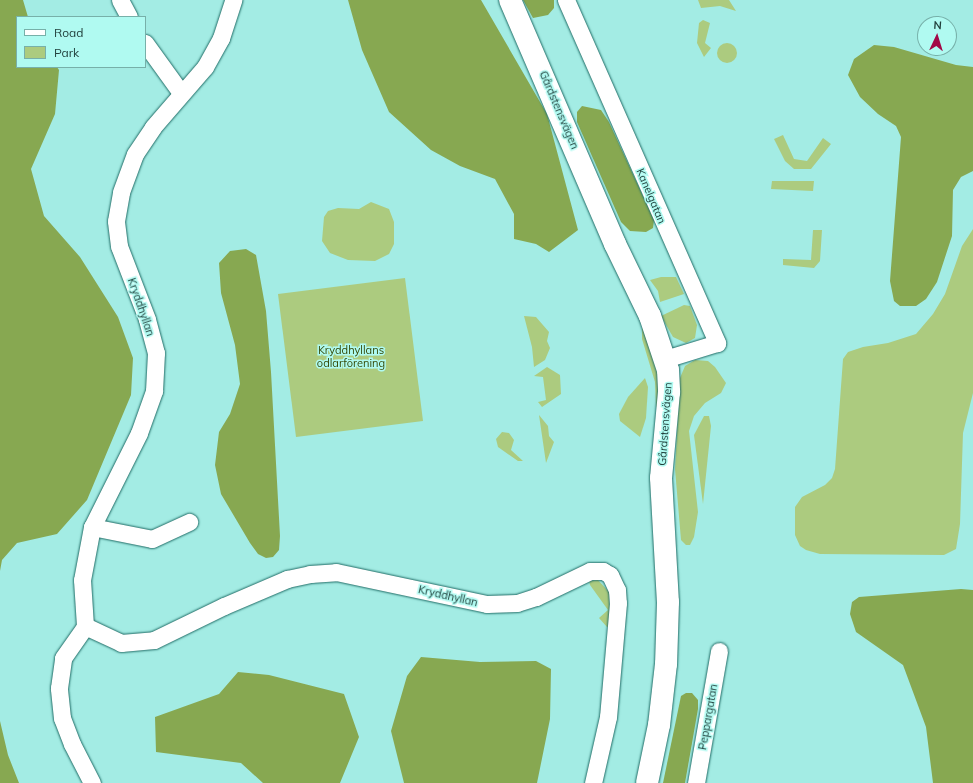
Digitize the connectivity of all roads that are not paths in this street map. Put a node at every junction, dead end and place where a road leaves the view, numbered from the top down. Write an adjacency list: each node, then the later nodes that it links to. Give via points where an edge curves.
1 (120, 0): 5 (street)
2 (233, 0): 7 (street, Kryddhyllan, via 218,44 205,67)
3 (510, 0): 8 (street, Gårdstensvägen, via 650,316)
4 (566, 0): 8 (street, Kanelgatan, via 716,343)
5 (128, 16)
6 (146, 44): 7 (street)
7 (181, 93): 10 (street, Kryddhyllan, via 135,154 121,192 116,221 119,246 147,319 156,353 154,391 139,433)
8 (665, 359): 15 (street, Gårdstensvägen, via 669,392 661,478 668,602 666,664 659,725)
9 (189, 522): 10 (street, via 152,539)
10 (92, 527): 11 (street, Kryddhyllan, via 82,580)
11 (85, 626): 13 (street, via 63,658 58,688 62,718); 14 (street, Kryddhyllan, via 121,643 154,640 287,579 310,574 336,572 487,604 524,601 555,590 590,570 603,571 614,581 618,603 608,717)
12 (719, 651): 16 (street, Peppargatan)
13 (92, 783)
14 (593, 783)
15 (647, 783)
16 (696, 783)

